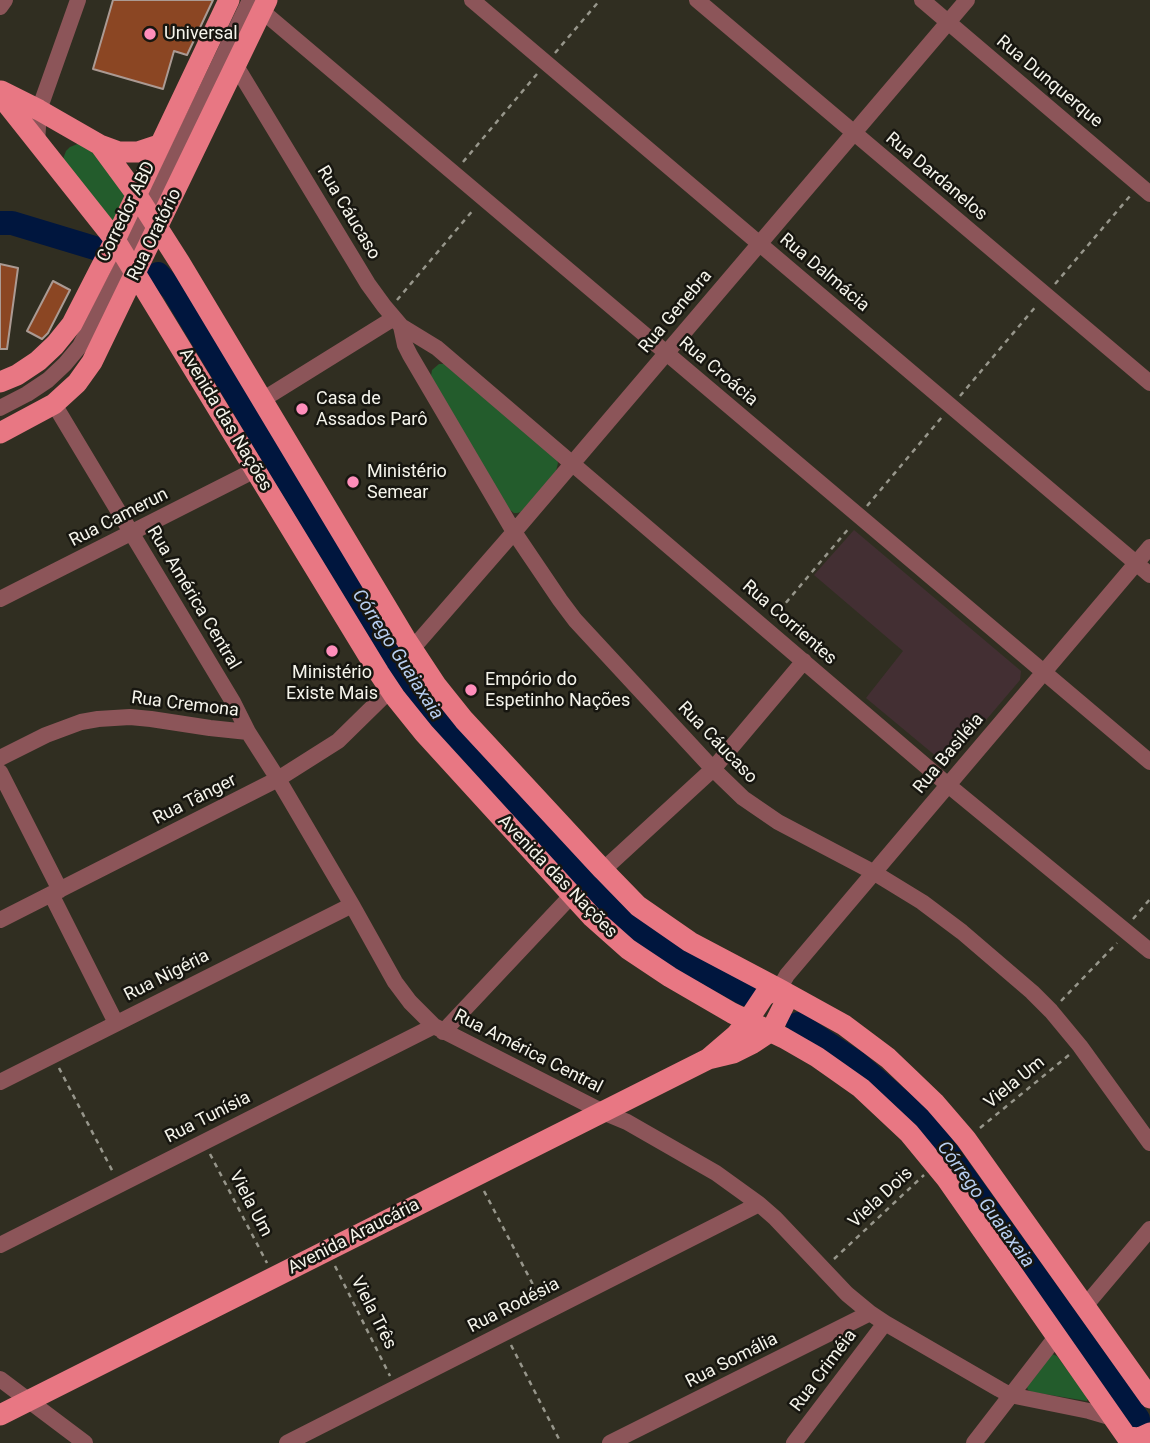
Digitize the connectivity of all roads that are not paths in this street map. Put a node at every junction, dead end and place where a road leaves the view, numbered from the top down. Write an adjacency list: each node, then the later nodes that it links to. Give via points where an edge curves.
1 (5, 0): 9 (street)
2 (78, 0): 13 (street)
3 (229, 0): 17 (main road, Rua Oratório)
4 (472, 0): 21 (street, Rua Dalmácia)
5 (697, 0): 14 (street, Rua Dardanelos)
6 (922, 0): 10 (street, Rua Dunquerque)
7 (967, 0): 10 (street, Rua Genebra)
8 (260, 4): 11 (main road, Rua Oratório); 20 (street, Corredor ABD); 25 (street, Rua Croácia)
9 (0, 7)
10 (948, 22): 14 (street, Rua Genebra); 19 (street, Rua Dunquerque)
11 (236, 66): 20 (main road, Rua Oratório); 23 (street, Rua Cáucaso, via 368,284)
12 (2, 103): 13 (main road); 16 (main road, Avenida das Nações)
13 (39, 110): 15 (main road); 16 (street)
14 (854, 133): 21 (street, Rua Genebra); 28 (street, Rua Dardanelos)
15 (91, 140): 17 (main road, via 119,152); 18 (main road, via 75,136 61,144); 20 (main road, Avenida das Nações)
16 (37, 143): 18 (main road, Avenida das Nações)
17 (159, 145): 20 (main road, Rua Oratório)
18 (54, 164): 22 (main road, Avenida das Nações)
19 (1150, 194)
20 (147, 211): 22 (main road, Rua Oratório); 22 (main road, Rua Oratório); 29 (main road, Avenida das Nações)
21 (759, 244): 25 (street, Rua Genebra); 38 (street, Rua Dalmácia)
22 (126, 257): 27 (main road, Rua Oratório, via 38,361); 30 (main road, Rua Oratório, via 92,362); 31 (street, Corredor ABD, via 74,355 38,387); 34 (main road, Avenida das Nações)
23 (394, 318): 24 (street, Rua Corrientes); 26 (street, Rua Cáucaso); 29 (street)
24 (437, 348): 26 (street, via 426,363); 33 (street, Rua Corrientes)
25 (666, 353): 33 (street, Rua Genebra); 43 (street, Rua Croácia)
26 (424, 378): 35 (street, Rua Cáucaso)
27 (0, 382)
28 (1150, 383)
29 (262, 400): 41 (main road, Avenida das Nações)
30 (54, 404): 32 (main road, Rua Oratório); 36 (street, Rua América Central)
31 (0, 408)
32 (0, 433)
33 (573, 463): 35 (street, Rua Genebra); 42 (street, Rua Corrientes)
34 (256, 470): 36 (street, Rua Camerun); 44 (main road, Avenida das Nações)
35 (514, 532): 41 (street, Rua Genebra); 48 (street, Rua Cáucaso, via 575,620)
36 (131, 533): 40 (street, Rua Camerun); 45 (street, Rua América Central)
37 (1150, 547): 38 (street, Rua Basiléia)
38 (1136, 563): 39 (street, Rua Dalmácia); 43 (street, Rua Basiléia)
39 (1150, 575)
40 (0, 599)
41 (412, 649): 52 (main road, Avenida das Nações, via 464,720)
42 (804, 661): 48 (street); 51 (street, Rua Corrientes)
43 (1043, 673): 47 (street, Rua Croácia); 51 (street, Rua Basiléia)
44 (390, 690): 50 (street, Rua Tânger, via 338,741); 55 (main road, Avenida das Nações, via 441,754)
45 (248, 732): 46 (street, Rua Cremona, via 130,717 98,719 46,734); 50 (street, Rua América Central)
46 (0, 758)
47 (1150, 762)
48 (713, 769): 52 (street); 53 (street, Rua Cáucaso, via 761,812)
49 (0, 772): 54 (street)
50 (278, 779): 54 (street, Rua Tânger); 56 (street, Rua América Central)
51 (948, 785): 53 (street, Rua Basiléia); 58 (street, Rua Corrientes)
52 (603, 870): 59 (main road, Avenida das Nações, via 638,906)
53 (873, 873): 59 (street, Rua Basiléia, via 787,975); 64 (street, Rua Cáucaso, via 945,918 1051,1011)
54 (56, 892): 57 (street, Rua Tânger); 60 (street)
55 (572, 895): 59 (main road, Avenida das Nações, via 628,949 670,977); 61 (street)
56 (352, 905): 60 (street, Rua Nigéria); 61 (street, Rua América Central, via 395,982)
57 (0, 920)
58 (1150, 951)
59 (769, 1010): 63 (main road, Avenida Araucária, via 708,1059); 68 (main road, Avenida das Nações, via 844,1026 888,1058 966,1139); 71 (main road, Avenida das Nações, via 817,1057 883,1106 909,1133 935,1163)
60 (116, 1024): 62 (street, Rua Nigéria)
61 (439, 1029): 63 (street, Rua América Central); 67 (street, Rua Tunísia)
62 (0, 1082)
63 (603, 1112): 65 (street, Rua América Central, via 695,1160); 75 (main road, Avenida Araucária)
64 (1150, 1143)
65 (759, 1204): 69 (street, Rua América Central); 81 (street, Rua Rodésia)
66 (1150, 1229): 68 (street)
67 (0, 1244)
68 (1084, 1306): 74 (main road, Avenida das Nações)
69 (870, 1313): 70 (street, Rua América Central); 82 (street, Rua Somália)
70 (886, 1323): 73 (street, Rua América Central); 83 (street, Rua Criméia)
71 (1056, 1337): 73 (street); 77 (main road, Avenida das Nações)
72 (0, 1379): 75 (street)
73 (1010, 1395): 77 (street, Rua América Central); 84 (street)
74 (1150, 1398)
75 (29, 1401): 76 (main road, Avenida Araucária); 80 (street)
76 (0, 1415)
77 (1113, 1419): 79 (main road, Avenida das Nações)
78 (1150, 1433): 79 (main road)
79 (1129, 1440)
80 (85, 1443)
81 (287, 1443)
82 (610, 1443)
83 (794, 1443)
84 (974, 1443)

